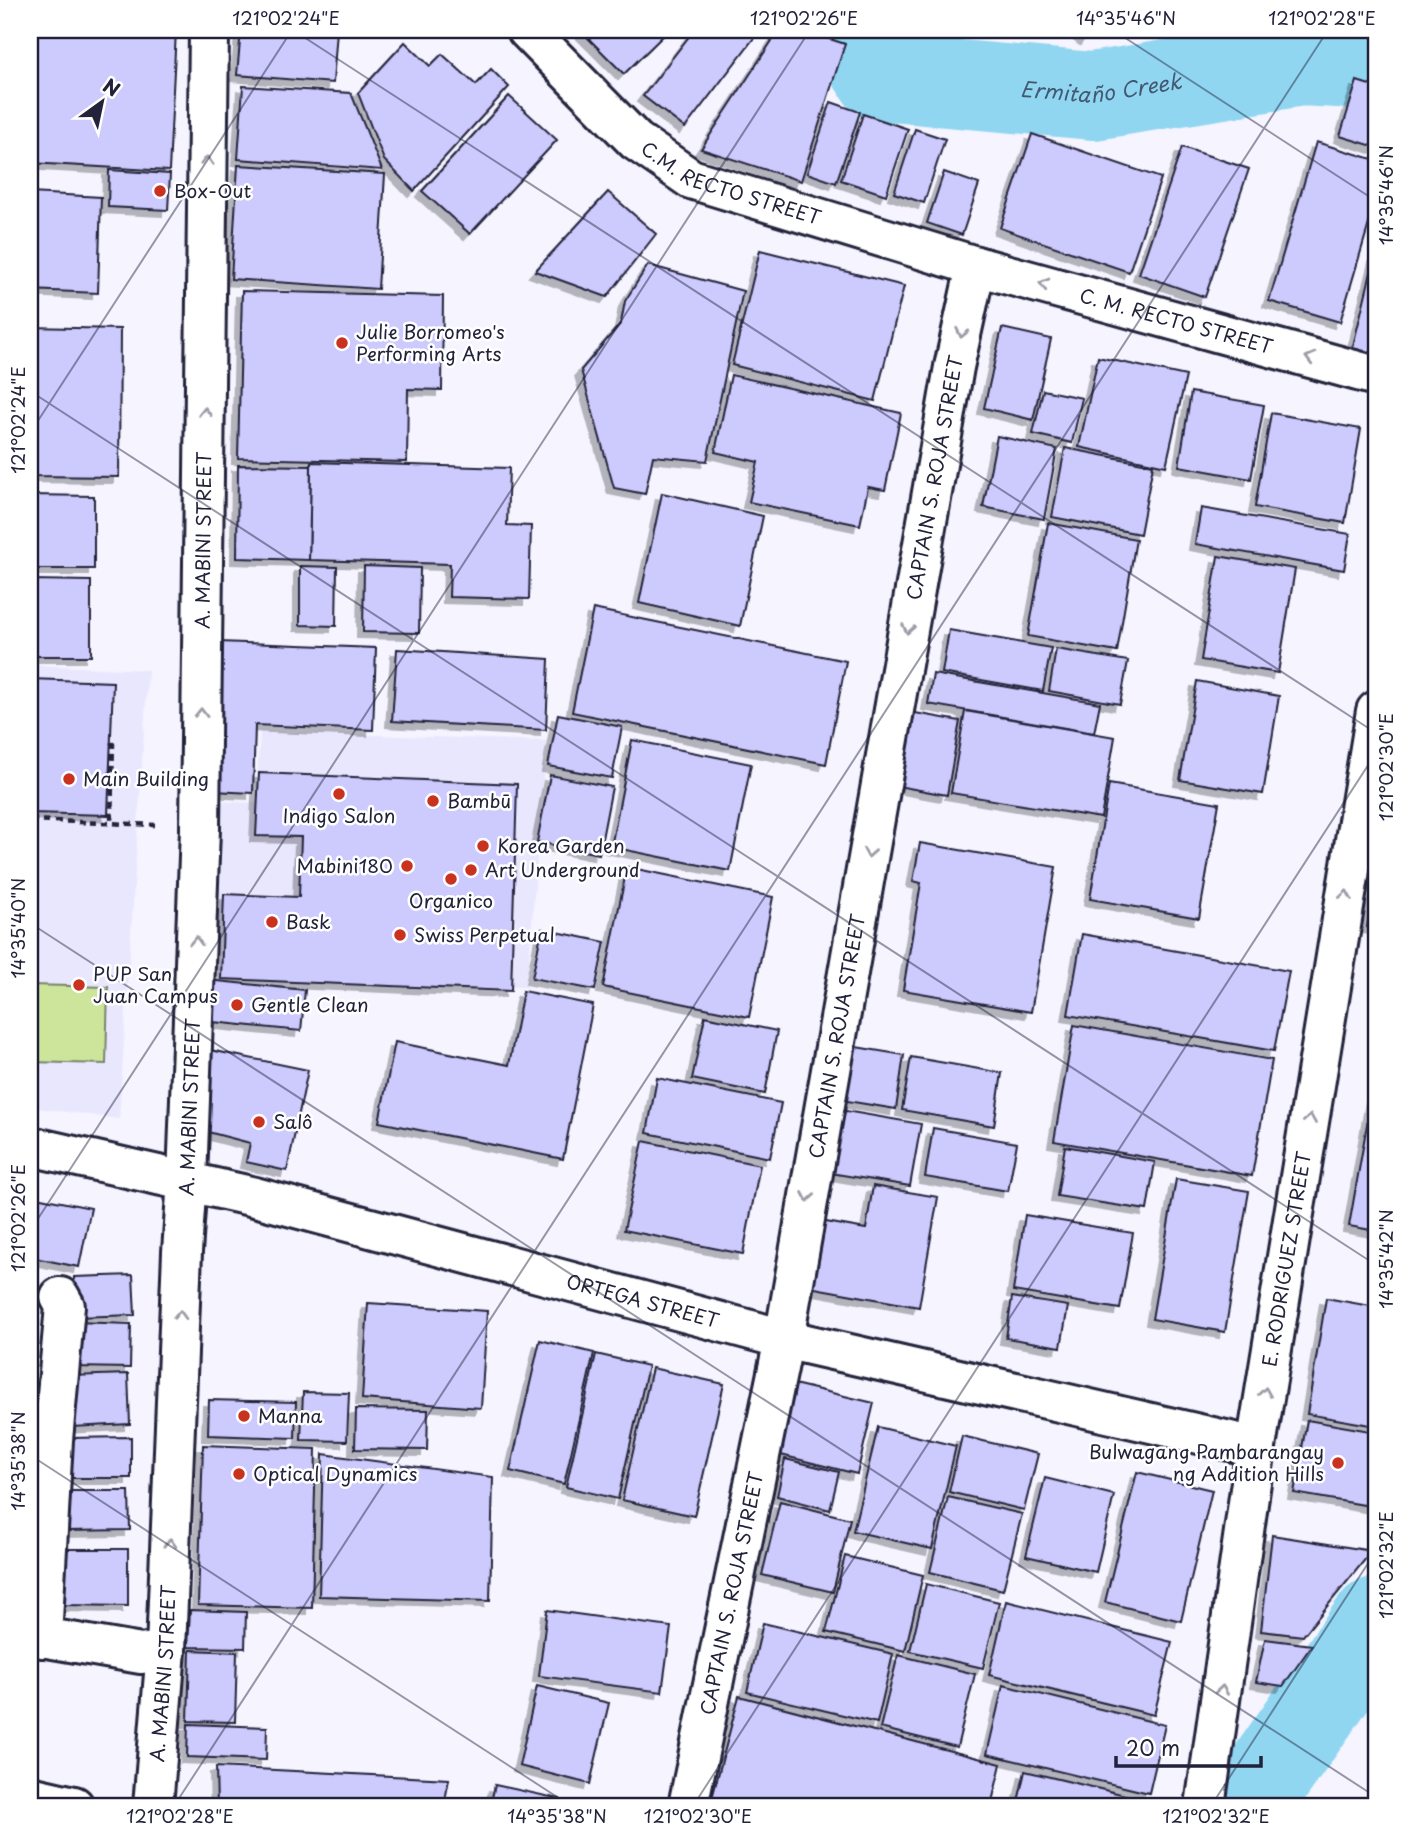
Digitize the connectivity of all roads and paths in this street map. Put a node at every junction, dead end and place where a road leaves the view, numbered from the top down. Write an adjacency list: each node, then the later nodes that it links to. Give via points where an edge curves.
1 (209, 30): 9 (street, A. MABINI STREET, one-way to 1)
2 (527, 30): 3 (street, C.M. RECTO STREET, via 636,141 691,179)
3 (976, 266): 4 (street, C. M. RECTO STREET, one-way to 3); 13 (street, CAPTAIN S. ROJA STREET, one-way to 13, via 954,367)
4 (1376, 376)
5 (1376, 712): 14 (street, E. RODRIGUEZ STREET, one-way to 5)
6 (110, 745): 8 (path)
7 (30, 820): 8 (path)
8 (111, 823): 9 (path)
9 (200, 830): 11 (street, A. MABINI STREET, one-way to 9)
10 (30, 1146): 11 (street, ORTEGA STREET)
11 (187, 1181): 13 (street, ORTEGA STREET); 16 (street, A. MABINI STREET, one-way to 11)
12 (60, 1297): 15 (street, via 65,1306)
13 (784, 1339): 14 (street, ORTEGA STREET); 20 (street, CAPTAIN S. ROJA STREET)
14 (1256, 1447): 21 (street, E. RODRIGUEZ STREET, one-way to 14)
15 (36, 1637): 16 (street)
16 (153, 1652): 19 (street, A. MABINI STREET)
17 (30, 1796): 18 (street)
18 (74, 1806)
19 (153, 1806)
20 (688, 1806)
21 (1205, 1806)

